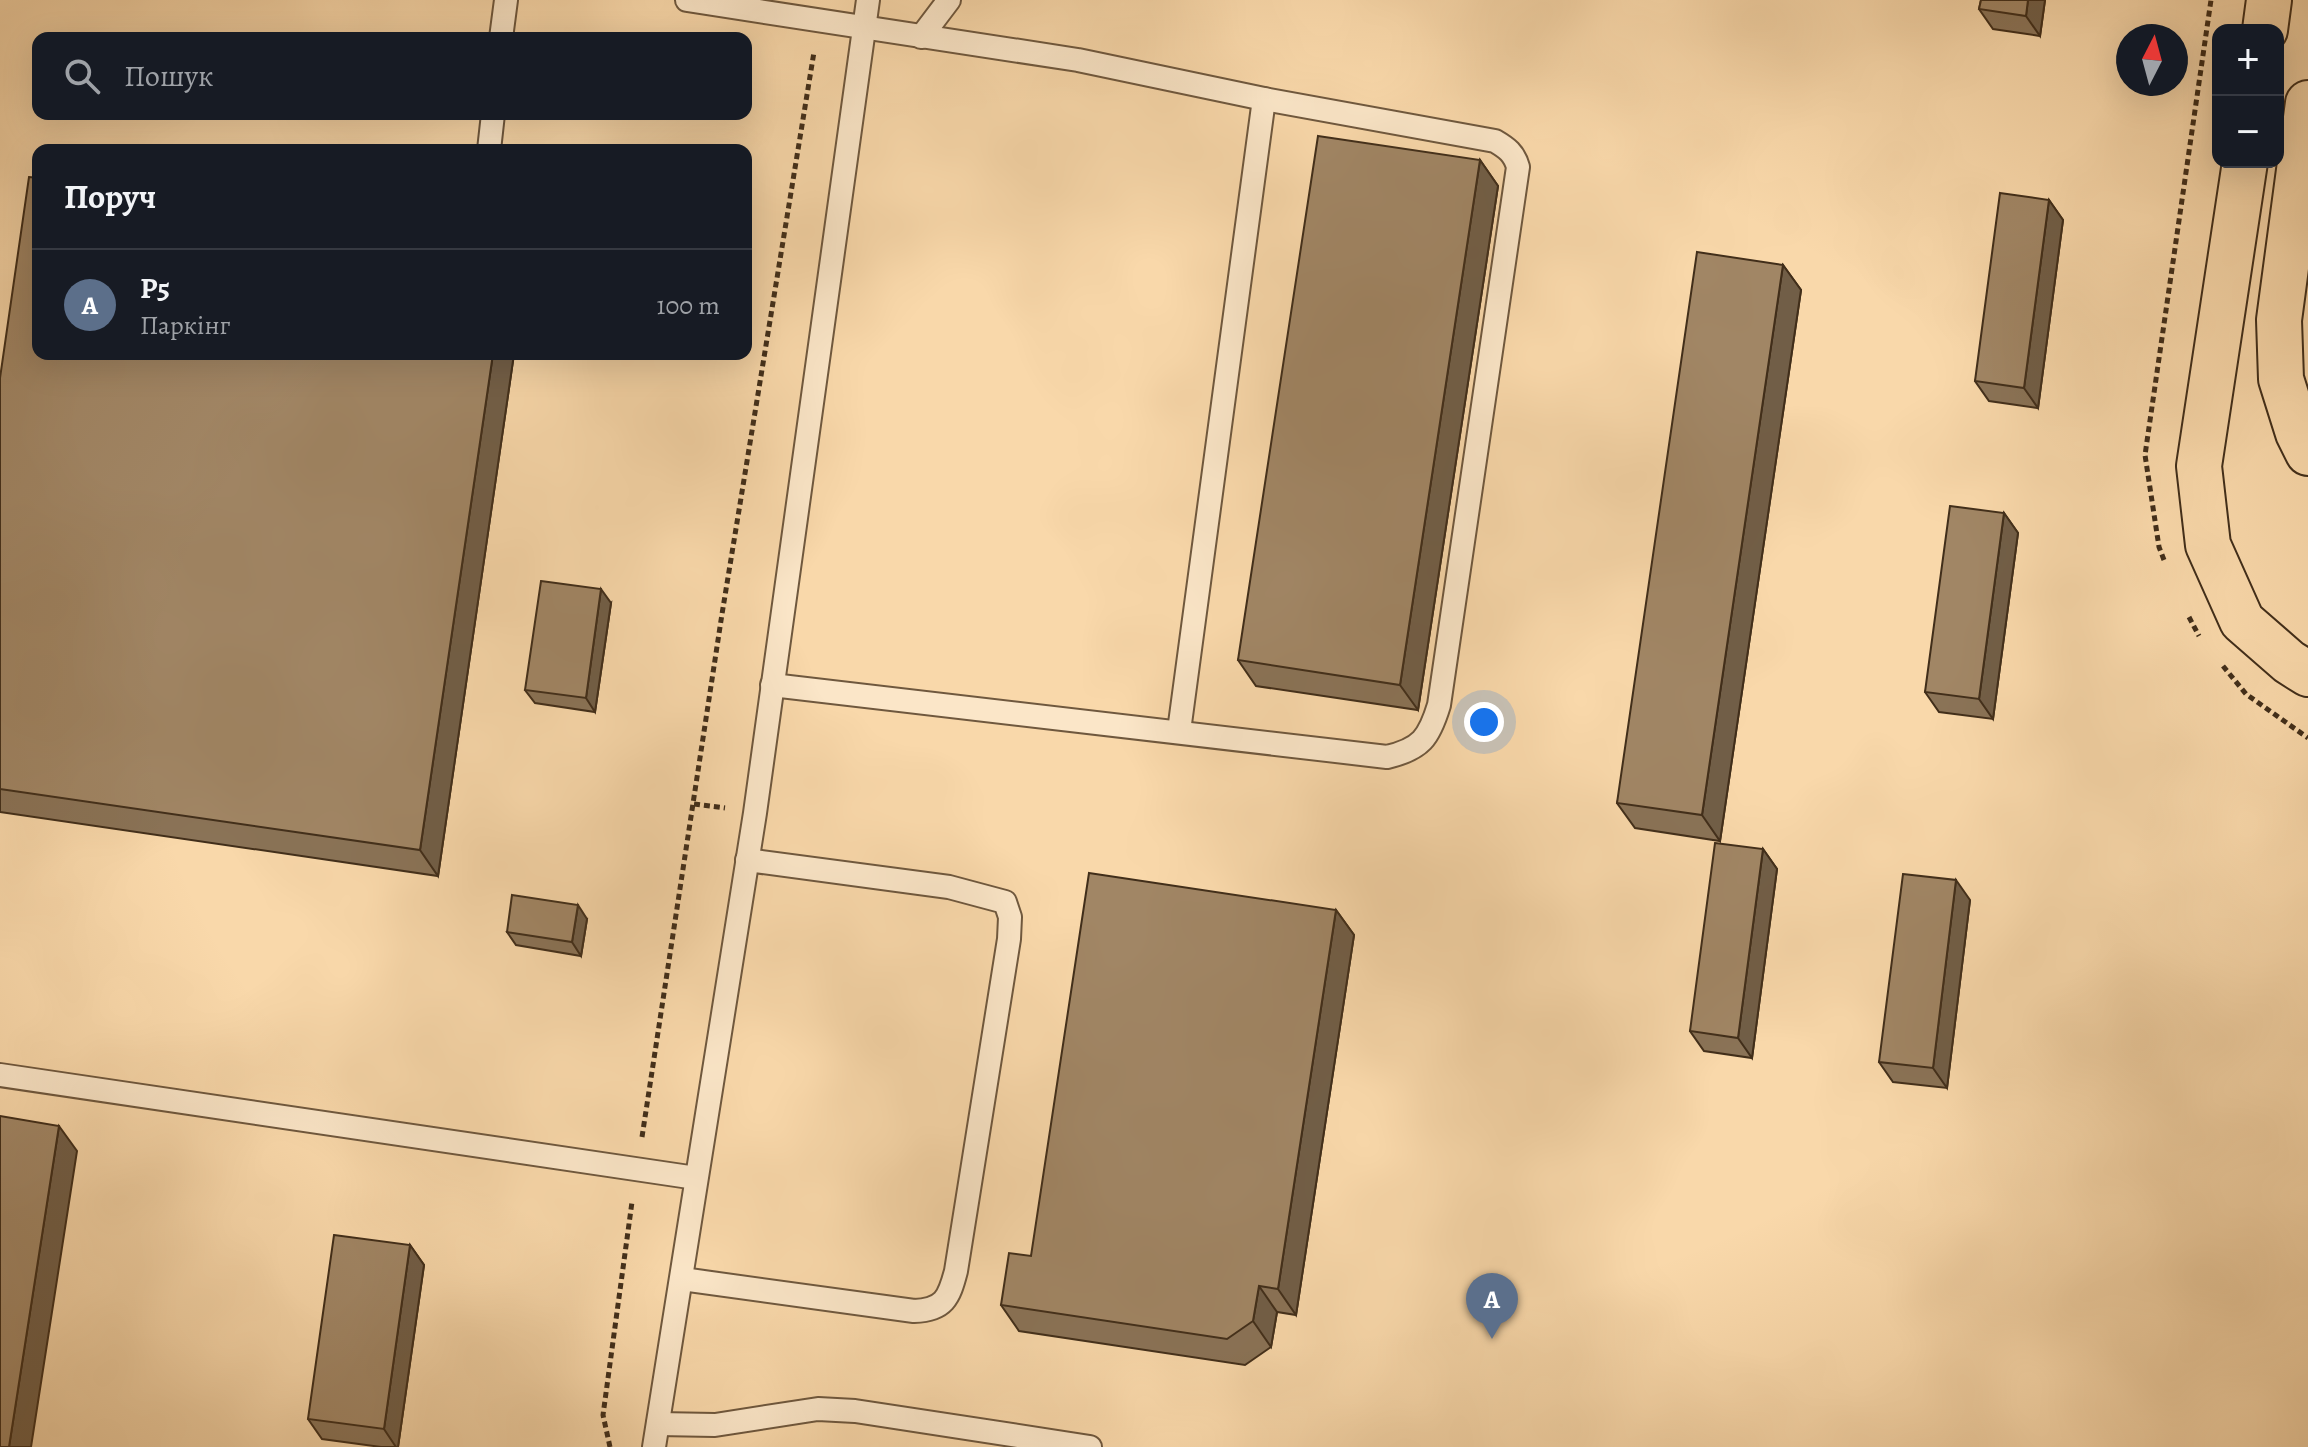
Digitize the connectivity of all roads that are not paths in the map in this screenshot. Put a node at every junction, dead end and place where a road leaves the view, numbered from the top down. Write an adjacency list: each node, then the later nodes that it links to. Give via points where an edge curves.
1 (506, 0): 8 (lane)
2 (687, 0): 7 (lane)
3 (868, 0): 7 (lane)
4 (949, 0): 9 (lane)
5 (2269, 0): 6 (highway)
6 (2266, 24)
7 (864, 29): 9 (lane); 17 (lane)
8 (502, 32)
9 (921, 37): 10 (lane, via 1078,60)
10 (1264, 99): 18 (lane); 18 (lane, via 1495,141 1508,148 1518,167 1439,705 1431,728 1411,750 1387,757)
11 (2308, 103): 15 (highway, via 2279,320 2281,379)
12 (492, 120): 13 (lane)
13 (490, 144)
14 (2244, 168): 16 (highway, via 2199,466 2208,545 2242,621)
15 (2308, 453)
16 (2308, 674)
17 (772, 685): 18 (lane); 19 (lane)
18 (1179, 731)
19 (747, 860): 21 (lane); 22 (lane, via 949,887 994,898 1005,902 1009,939 956,1271 943,1304 914,1311)
20 (0, 1075): 21 (lane)
21 (696, 1178): 22 (lane)
22 (682, 1279): 23 (lane)
23 (658, 1424): 24 (lane); 25 (lane, via 715,1425 818,1409)
24 (654, 1447)
25 (1090, 1447)

